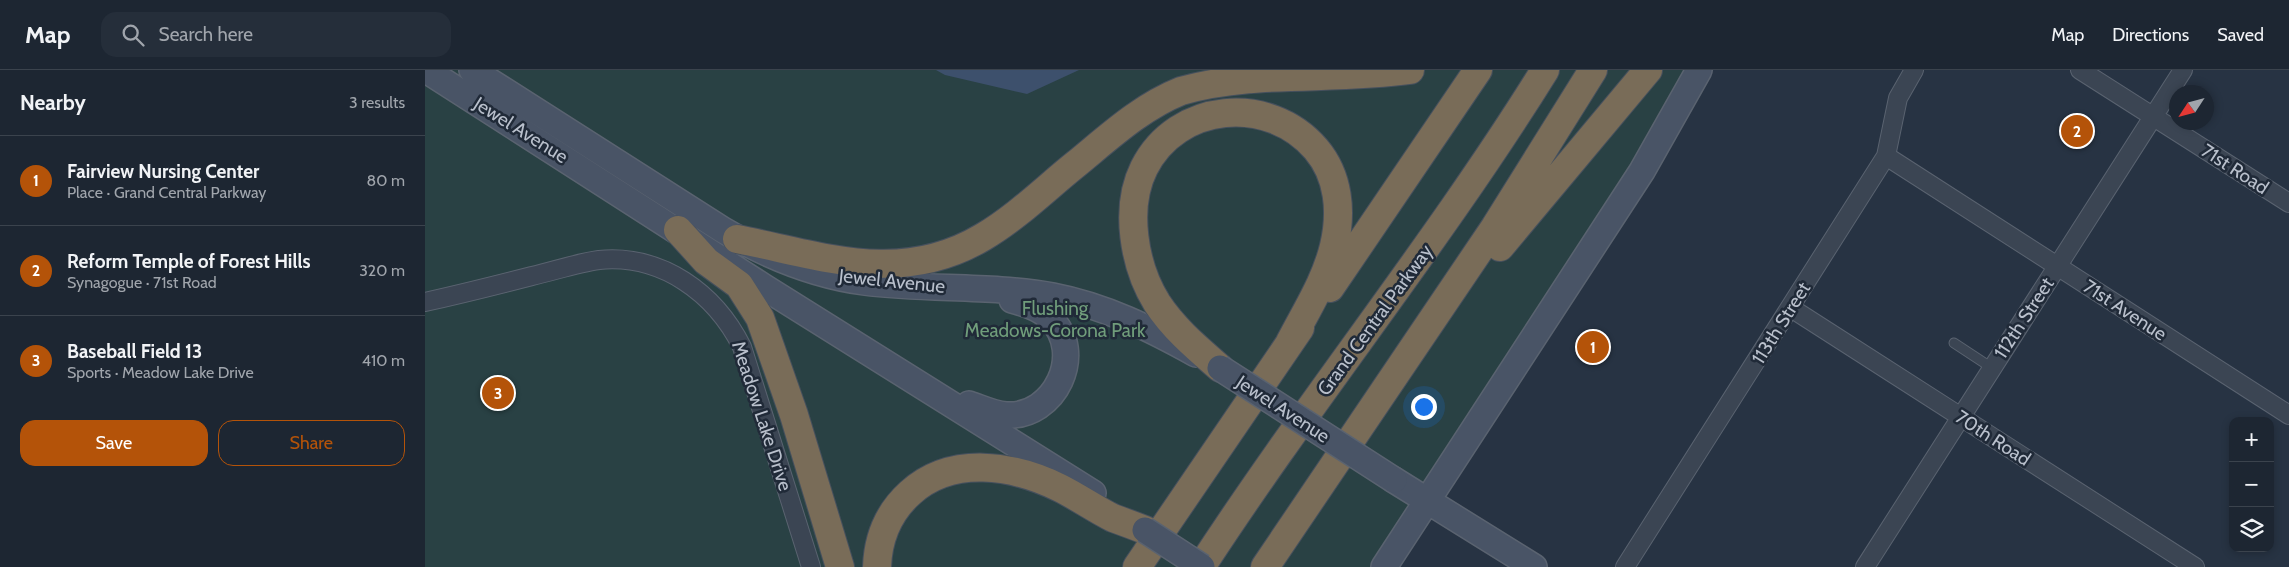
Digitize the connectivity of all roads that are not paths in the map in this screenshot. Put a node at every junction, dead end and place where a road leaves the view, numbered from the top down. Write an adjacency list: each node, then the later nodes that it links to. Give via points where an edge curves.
1 (426, 70): 15 (street, Jewel Avenue)
2 (472, 70): 16 (street, Jewel Avenue)
3 (1410, 70): 16 (highway, via 1250,74 1212,81 1179,92 1134,116 995,229 965,247 938,257 887,264 851,263)
4 (1478, 70): 21 (highway)
5 (1545, 70): 34 (highway, Grand Central Parkway, via 1457,205 1259,479)
6 (1593, 70): 25 (highway, via 1525,180)
7 (1648, 70): 25 (highway)
8 (1699, 70): 29 (street, via 1642,171)
9 (1914, 70): 13 (street, 113th Street, via 1898,98)
10 (2080, 70): 12 (street, 71st Road)
11 (2183, 70): 12 (street, 112th Street)
12 (2152, 116): 14 (street, 71st Road); 17 (street, 112th Street)
13 (1886, 156): 17 (street, 71st Avenue); 20 (street, 113th Street)
14 (2289, 204)
15 (678, 230): 26 (street, Jewel Avenue); 32 (highway, via 706,261 739,286 760,318)
16 (737, 239): 18 (street, Jewel Avenue, via 783,261 831,276 880,283)
17 (2058, 266): 24 (street, 112th Street); 27 (street, 71st Avenue)
18 (965, 288): 23 (street, Jewel Avenue, via 1037,294 1098,308 1145,326); 26 (street, via 1023,303 1051,318 1065,347 1063,375 1056,389 1042,404 1014,415 999,414)
19 (425, 302): 31 (street, Meadow Lake Drive, via 598,260 646,264 695,287 721,312 743,347)
20 (1791, 308): 28 (street, 70th Road); 38 (street, 113th Street)
21 (1290, 342): 23 (highway, via 1322,281 1334,246 1338,214 1332,176 1312,144 1274,119 1236,112 1199,119 1167,138 1144,168 1135,199 1134,232 1142,267 1157,302 1174,326); 30 (highway)
22 (1954, 342): 24 (lane)
23 (1220, 368): 29 (street, Jewel Avenue, bridge)
24 (1993, 368): 28 (street, 112th Street)
25 (1386, 385): 35 (highway)
26 (933, 392): 30 (street, Jewel Avenue, via 1116,508)
27 (2289, 415)
28 (1961, 417): 39 (street, 112th Street); 40 (street, 70th Road)
29 (1427, 500): 36 (street); 37 (street, Jewel Avenue)
30 (1140, 555): 33 (highway, via 1112,517 1052,484 1002,469 966,467 937,475 905,498 883,533); 34 (street, Jewel Avenue, bridge)
31 (811, 567)
32 (840, 567)
33 (877, 567)
34 (1201, 567)
35 (1265, 567)
36 (1384, 567)
37 (1534, 567)
38 (1625, 567)
39 (1865, 567)
40 (2195, 567)

